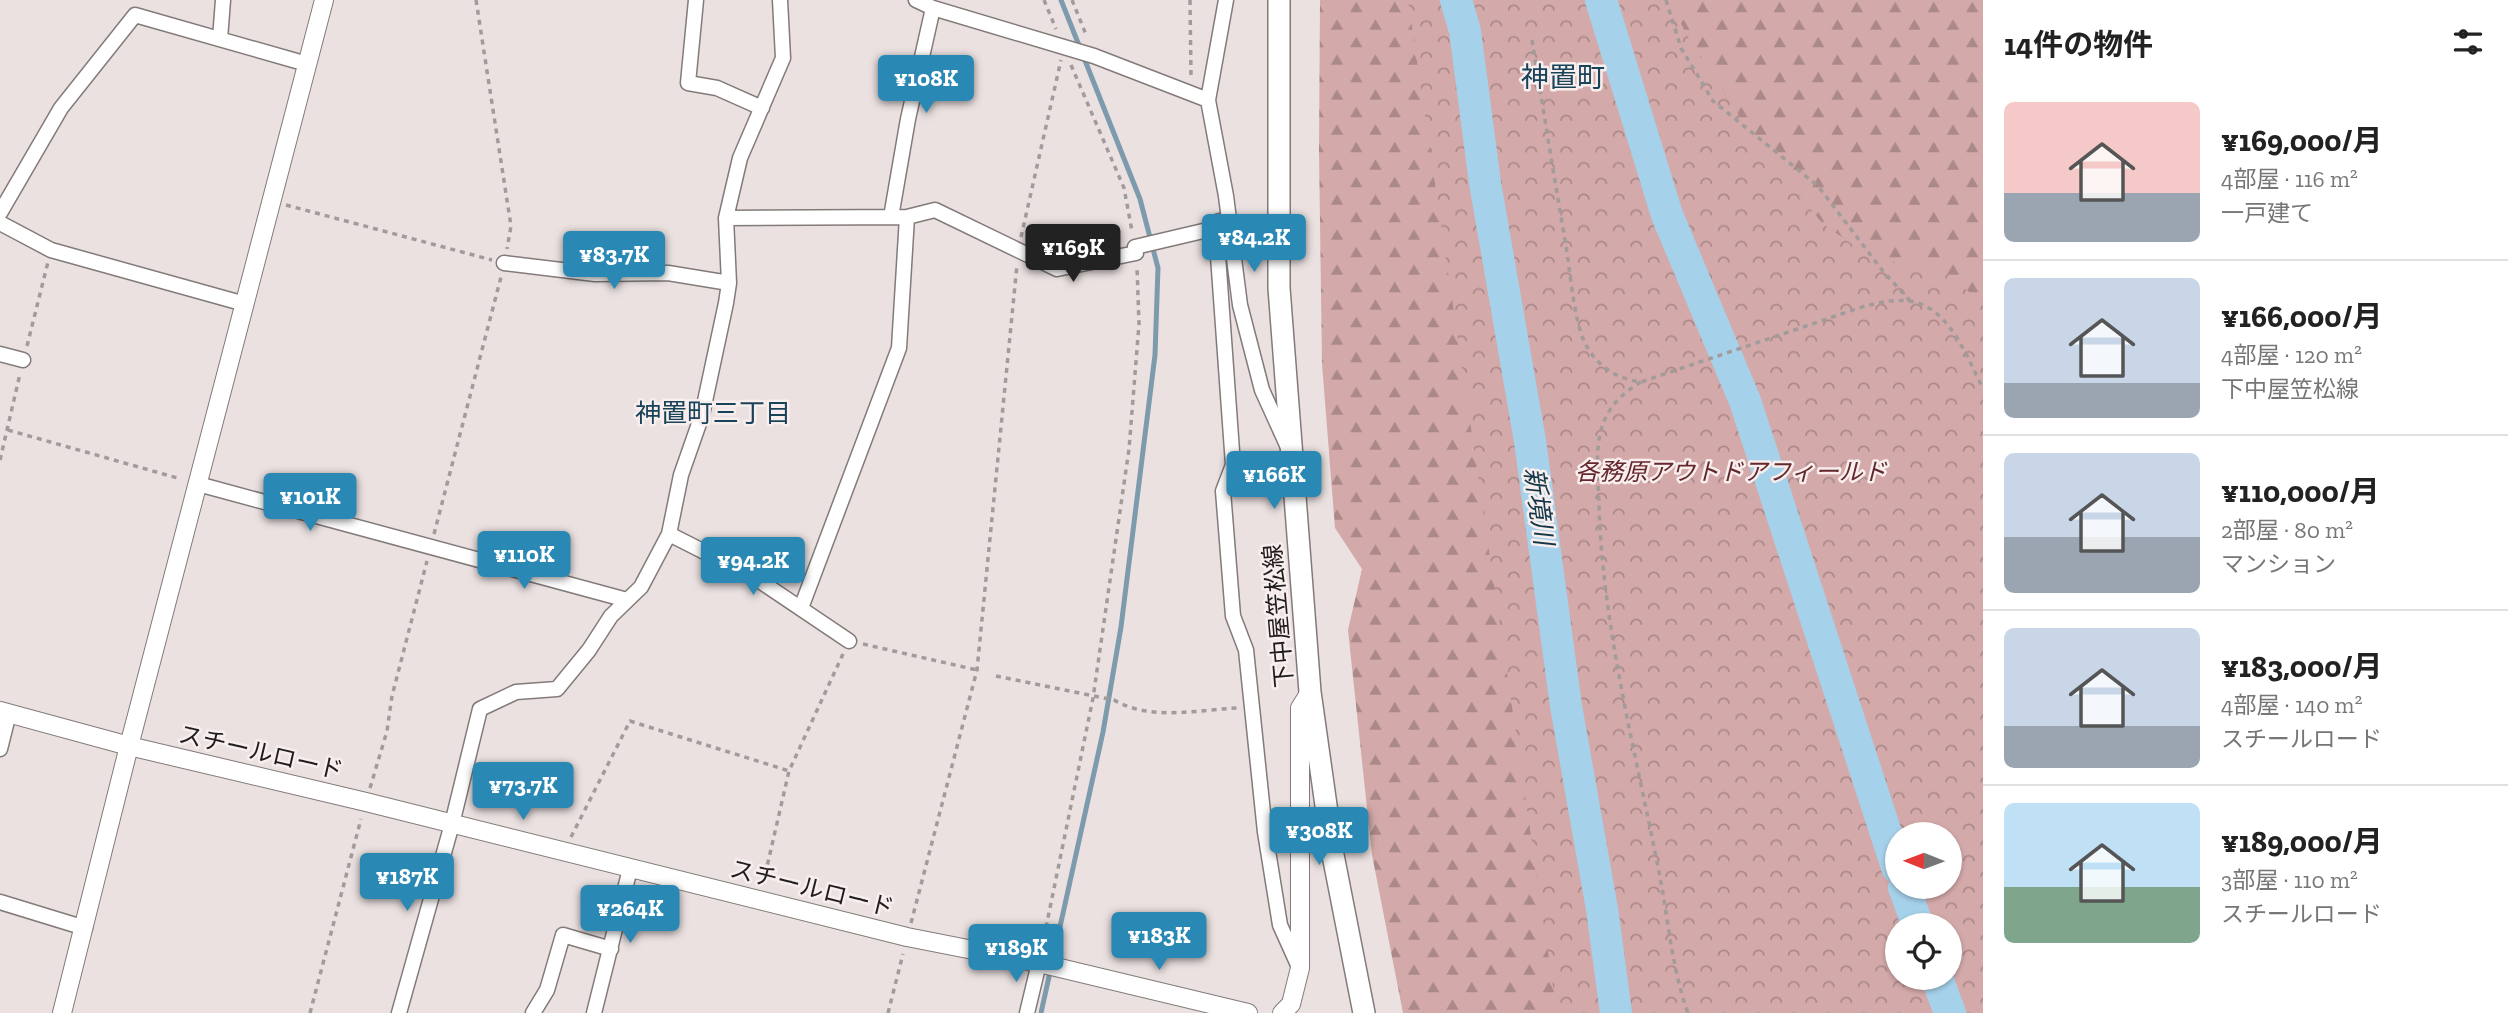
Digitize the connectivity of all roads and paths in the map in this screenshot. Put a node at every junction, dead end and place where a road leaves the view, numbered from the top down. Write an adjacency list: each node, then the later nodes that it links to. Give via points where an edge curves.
1 (223, 0): 14 (street)
2 (324, 0): 18 (street)
3 (476, 0): 32 (path, via 511,226)
4 (696, 0): 21 (street, via 688,83 717,88)
5 (780, 0): 21 (street, via 783,58)
6 (916, 0): 13 (street)
7 (1044, 0): 16 (path)
8 (1072, 0): 17 (path)
9 (1190, 0): 19 (path)
10 (1226, 0): 20 (street)
11 (1279, 0): 41 (main road, 下中屋笠松線, via 1279,288)
12 (1666, 0): 34 (path, via 1681,48 1713,101 1818,186)
13 (933, 8): 16 (street); 25 (street)
14 (220, 39): 18 (street); 24 (street, via 135,15 61,108)
15 (1532, 40): 38 (path, via 1583,340 1611,372 1623,380)
16 (1068, 50): 17 (street); 30 (path, via 1124,188); 31 (path)
17 (1093, 56): 19 (street)
18 (307, 64): 23 (street)
19 (1191, 92): 20 (street)
20 (1208, 100): 22 (street)
21 (761, 108): 27 (street, via 740,158)
22 (1226, 196): 29 (street); 41 (street, via 1243,317 1262,390)
23 (272, 201): 32 (path); 35 (street)
24 (0, 213)
25 (891, 217): 26 (street); 27 (street)
26 (907, 217): 31 (street, via 935,210); 45 (street, via 899,348)
27 (726, 218): 33 (street)
28 (0, 223): 35 (street, via 51,250)
29 (1216, 228): 30 (street); 51 (street, via 1233,465 1223,491 1233,617 1246,650)
30 (1138, 248): 31 (street, via 1057,269); 50 (path, via 1139,324 1129,449)
31 (1018, 249): 47 (path)
32 (504, 263): 33 (street, via 595,274 668,273)
33 (729, 283): 43 (street, via 702,415 681,475)
34 (1910, 301): 38 (path, via 1866,306); 39 (path, via 1932,309 1950,328)
35 (245, 304): 42 (street)
36 (0, 354): 37 (street)
37 (23, 360)
38 (1641, 382): 77 (path, via 1616,402 1601,431 1600,527 1608,605 1671,946)
39 (1983, 389)
40 (8, 430): 42 (path)
41 (1290, 452): 49 (main road, 下中屋笠松線)
42 (198, 484): 44 (street); 53 (street)
43 (669, 534): 44 (street, via 640,587); 45 (street, via 754,577)
44 (627, 600): 57 (street, via 557,689 516,692 480,709)
45 (801, 608): 46 (street)
46 (849, 641): 47 (path); 55 (path)
47 (977, 670): 63 (path)
48 (996, 677): 50 (path)
49 (1310, 692): 66 (street, via 1300,708); 76 (main road, 下中屋笠松線, via 1333,855)
50 (1093, 698): 51 (path, via 1114,700 1144,713); 65 (path)
51 (1252, 707): 66 (street, via 1280,925)
52 (4, 712): 53 (street, スチールロード); 54 (street)
53 (129, 746): 56 (street, スチールロード); 62 (street)
54 (0, 749)
55 (789, 771): 58 (path, via 630,722); 60 (path)
56 (366, 802): 57 (street, スチールロード); 68 (path)
57 (452, 824): 58 (street, スチールロード); 69 (street)
58 (564, 852): 59 (street, スチールロード)
59 (630, 869): 60 (street, スチールロード); 64 (street)
60 (760, 900): 63 (street, スチールロード)
61 (0, 902): 62 (street)
62 (85, 928): 67 (street)
63 (907, 937): 65 (street, スチールロード); 72 (path)
64 (611, 949): 70 (street, via 563,935 547,990); 71 (street)
65 (1039, 963): 73 (street); 74 (street, スチールロード)
66 (1300, 968): 75 (street, via 1291,1004)
67 (62, 1013)
68 (310, 1013)
69 (399, 1013)
70 (533, 1013)
71 (594, 1013)
72 (888, 1013)
73 (1027, 1013)
74 (1248, 1013)
75 (1282, 1013)
76 (1364, 1013)
77 (1688, 1013)

